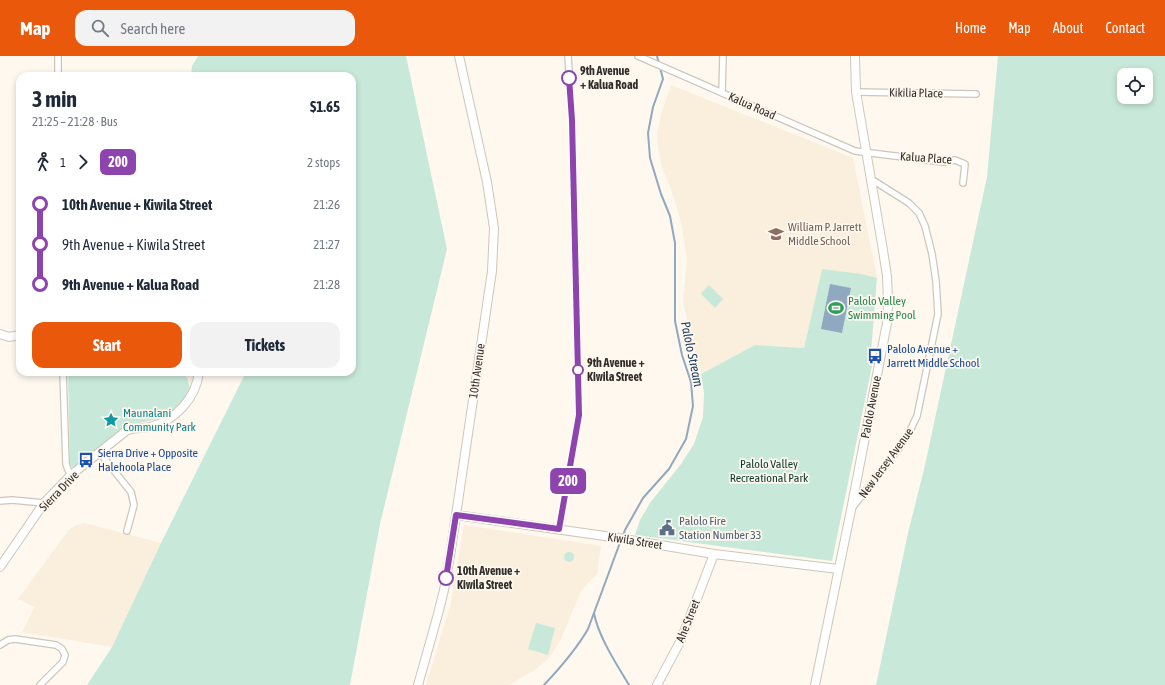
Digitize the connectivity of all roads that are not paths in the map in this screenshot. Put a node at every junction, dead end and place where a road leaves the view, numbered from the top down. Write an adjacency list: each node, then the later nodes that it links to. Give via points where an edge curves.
1 (58, 56): 7 (street)
2 (459, 56): 23 (street, 10th Avenue, via 487,182 494,228 492,271)
3 (568, 56): 24 (street, via 572,120 579,415)
4 (638, 56): 9 (street, Kalua Road)
5 (723, 56): 9 (street)
6 (855, 56): 8 (street, Palolo Avenue)
7 (58, 72)
8 (856, 92): 10 (street, Kikilia Place); 11 (street, Palolo Avenue)
9 (722, 93): 11 (street, Kalua Road, via 855,151)
10 (976, 94)
11 (867, 153): 12 (street, Palolo Avenue); 13 (street, Kalua Place, via 943,162 956,160 965,164)
12 (871, 179): 22 (street, Palolo Avenue, via 886,276 887,322); 22 (street, New Jersey Avenue, via 909,203 919,213 932,254 938,314 917,416 897,451)
13 (963, 183)
14 (0, 334): 15 (street)
15 (16, 336)
16 (63, 376): 19 (street, via 66,464)
17 (198, 376): 18 (street, Sierra Drive, via 190,397 175,414 155,425 129,430)
18 (100, 453): 19 (street, Sierra Drive); 25 (street, via 131,492 134,505)
19 (71, 475): 21 (street, Sierra Drive)
20 (0, 501): 21 (street)
21 (44, 503): 27 (street, Sierra Drive)
22 (851, 510): 28 (street, Palolo Avenue)
23 (456, 515): 24 (street, Kiwila Street); 31 (street, 10th Avenue, via 444,590)
24 (559, 529): 26 (street, Kiwila Street)
25 (127, 531)
26 (714, 554): 28 (street, Kiwila Street); 32 (street, Ahe Street, via 681,640)
27 (0, 567)
28 (838, 569): 33 (street, Palolo Avenue)
29 (0, 645): 30 (street, via 15,639 61,647 65,655 63,662)
30 (40, 685)
31 (418, 685)
32 (657, 685)
33 (815, 685)

